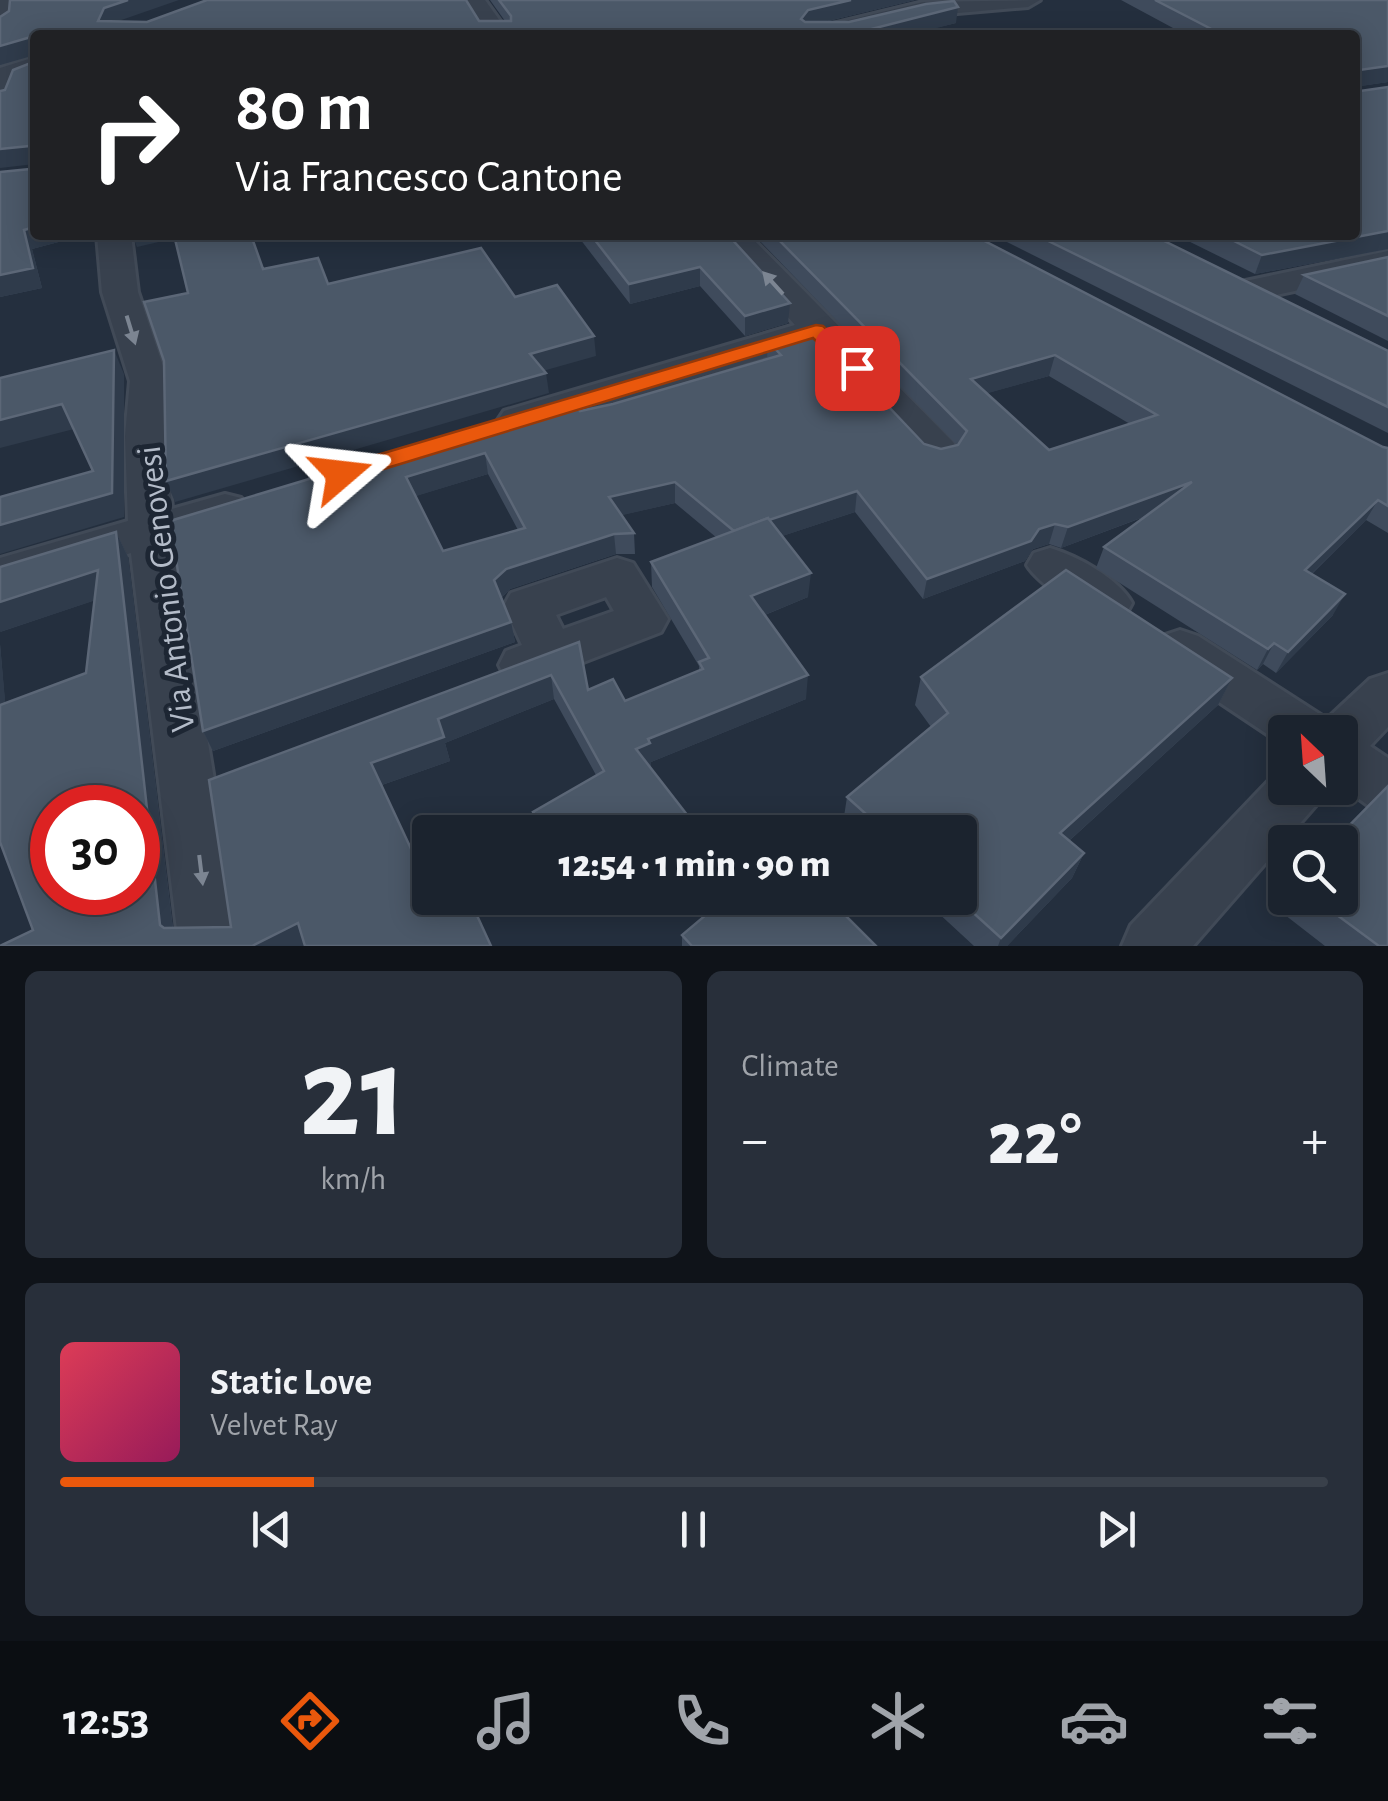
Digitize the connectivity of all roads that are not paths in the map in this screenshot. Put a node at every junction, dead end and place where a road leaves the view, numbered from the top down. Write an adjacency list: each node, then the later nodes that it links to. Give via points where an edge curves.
1 (2, 0): 5 (street)
2 (473, 0): 6 (street)
3 (1028, 0): 4 (street)
4 (965, 2): 7 (street)
5 (0, 27)
6 (493, 30)
7 (837, 30)
8 (30, 69): 10 (street)
9 (0, 70): 10 (street)
10 (1, 79): 11 (street)
11 (0, 98)
12 (115, 240): 23 (street, Via Antonio Genovesi, one-way to 23, via 120,292 149,382)
13 (735, 240): 19 (street, one-way to 13)
14 (1357, 240): 15 (street)
15 (1388, 261): 17 (street)
16 (1212, 272): 17 (street)
17 (1248, 290): 18 (street)
18 (1300, 316)
19 (816, 330): 20 (street); 21 (street)
20 (474, 434)
21 (938, 452)
22 (265, 496): 23 (street)
23 (151, 531): 25 (street); 34 (street, Via Antonio Genovesi, one-way to 34, via 208,780)
24 (1050, 565): 29 (street)
25 (0, 574)
26 (551, 655): 27 (street)
27 (479, 681)
28 (1388, 694): 30 (street)
29 (1281, 715)
30 (1358, 723)
31 (1358, 768): 32 (street)
32 (1388, 789)
33 (1282, 805): 35 (street)
34 (210, 946)
35 (1153, 946)

